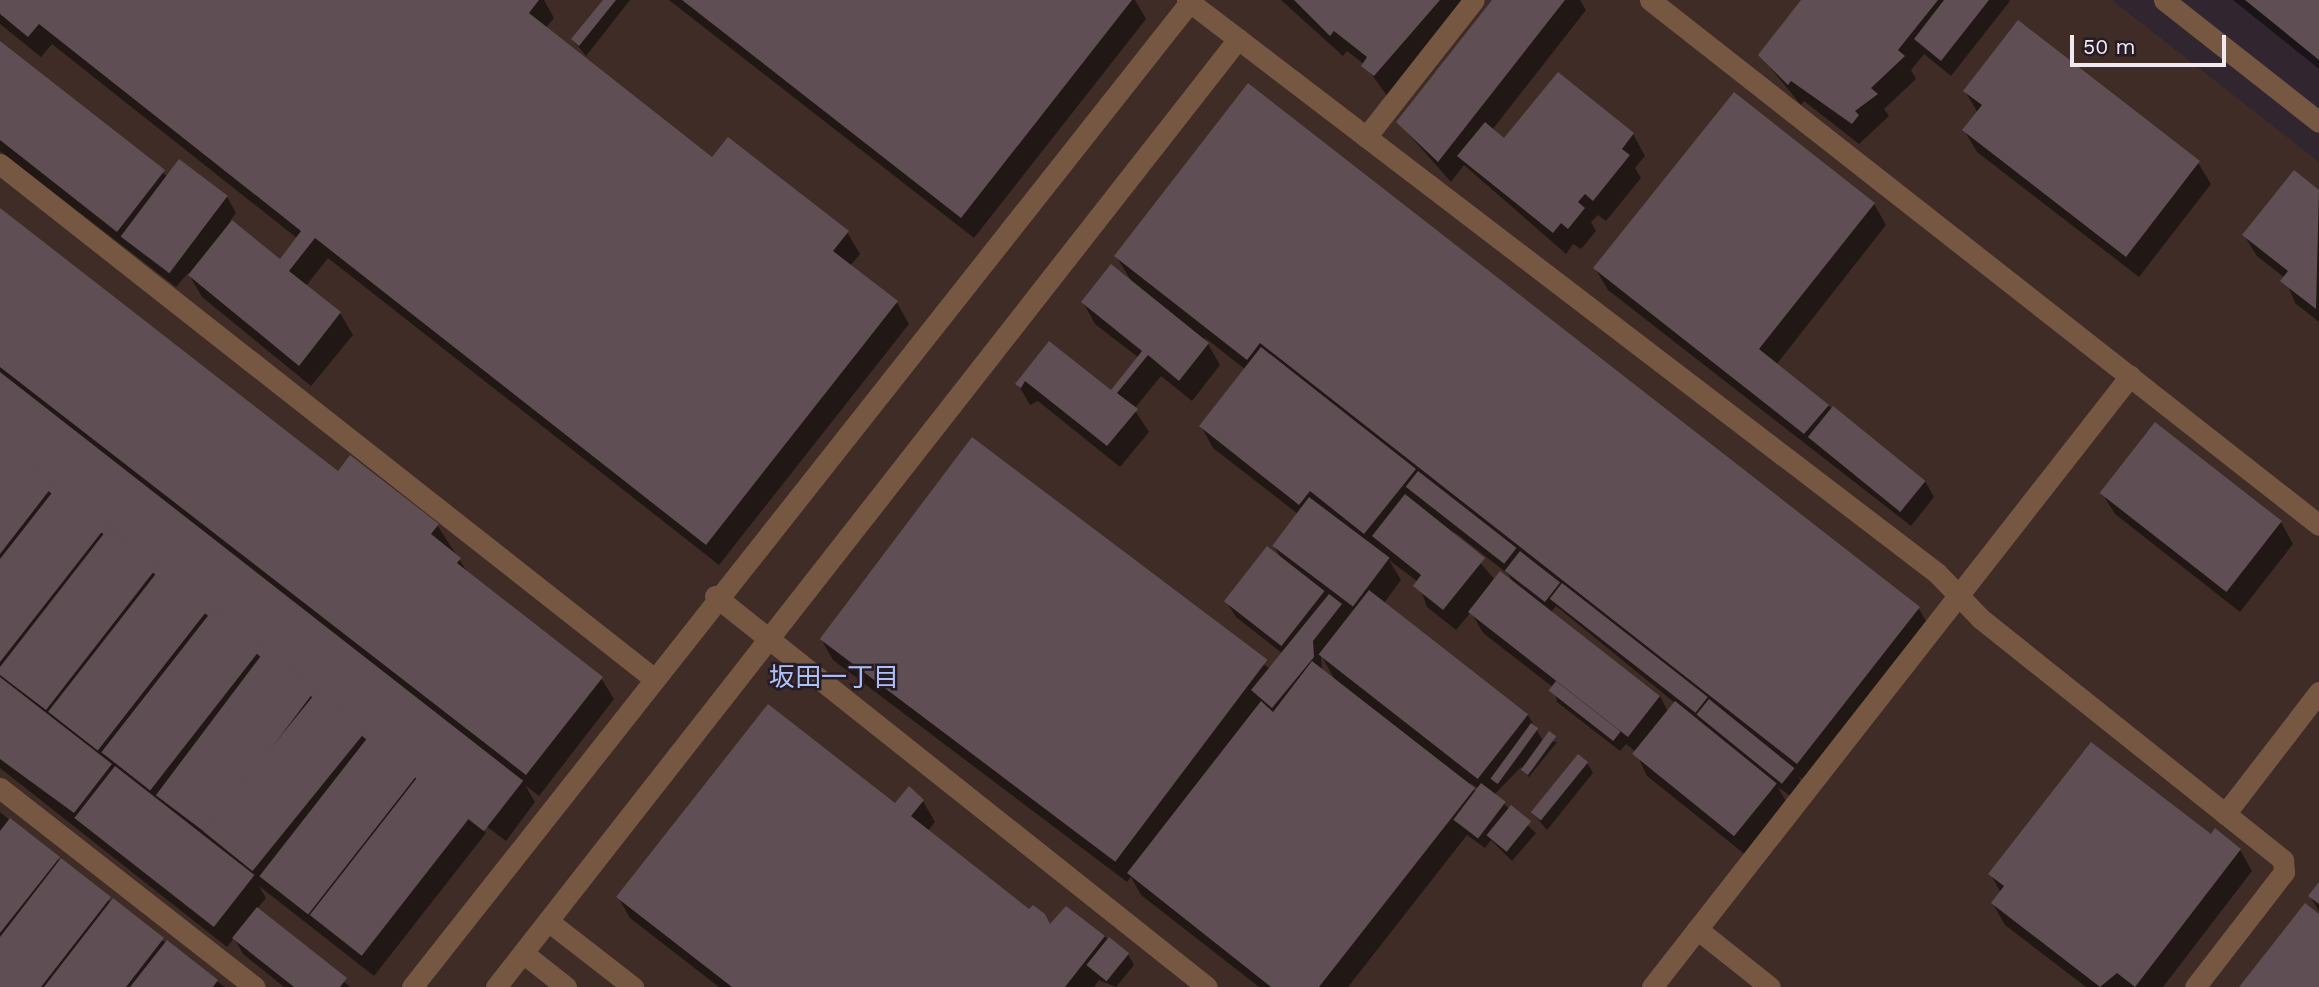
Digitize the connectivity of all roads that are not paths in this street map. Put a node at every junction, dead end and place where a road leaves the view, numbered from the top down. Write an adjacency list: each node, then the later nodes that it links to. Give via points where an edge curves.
1 (1474, 0): 7 (street)
2 (1650, 0): 9 (street)
3 (2164, 0): 6 (street)
4 (1189, 1): 5 (street); 12 (street)
5 (1238, 39): 7 (street); 13 (street)
6 (2319, 122)
7 (1366, 137): 11 (street)
8 (0, 164): 14 (street)
9 (2130, 376): 10 (street); 11 (street)
10 (2319, 525)
11 (1958, 594): 17 (street, via 1979,618); 19 (street)
12 (715, 596): 13 (street); 14 (street)
13 (769, 638): 18 (street); 26 (street)
14 (652, 677): 22 (street)
15 (2319, 692): 17 (street)
16 (0, 788): 21 (street)
17 (2225, 814): 29 (street, via 2283,860 2284,872)
18 (548, 921): 20 (street); 25 (street)
19 (1697, 929): 27 (street); 28 (street)
20 (523, 953): 23 (street); 24 (street)
21 (255, 987)
22 (412, 987)
23 (496, 987)
24 (566, 987)
25 (634, 987)
26 (1208, 987)
27 (1652, 987)
28 (1770, 987)
29 (2195, 987)

